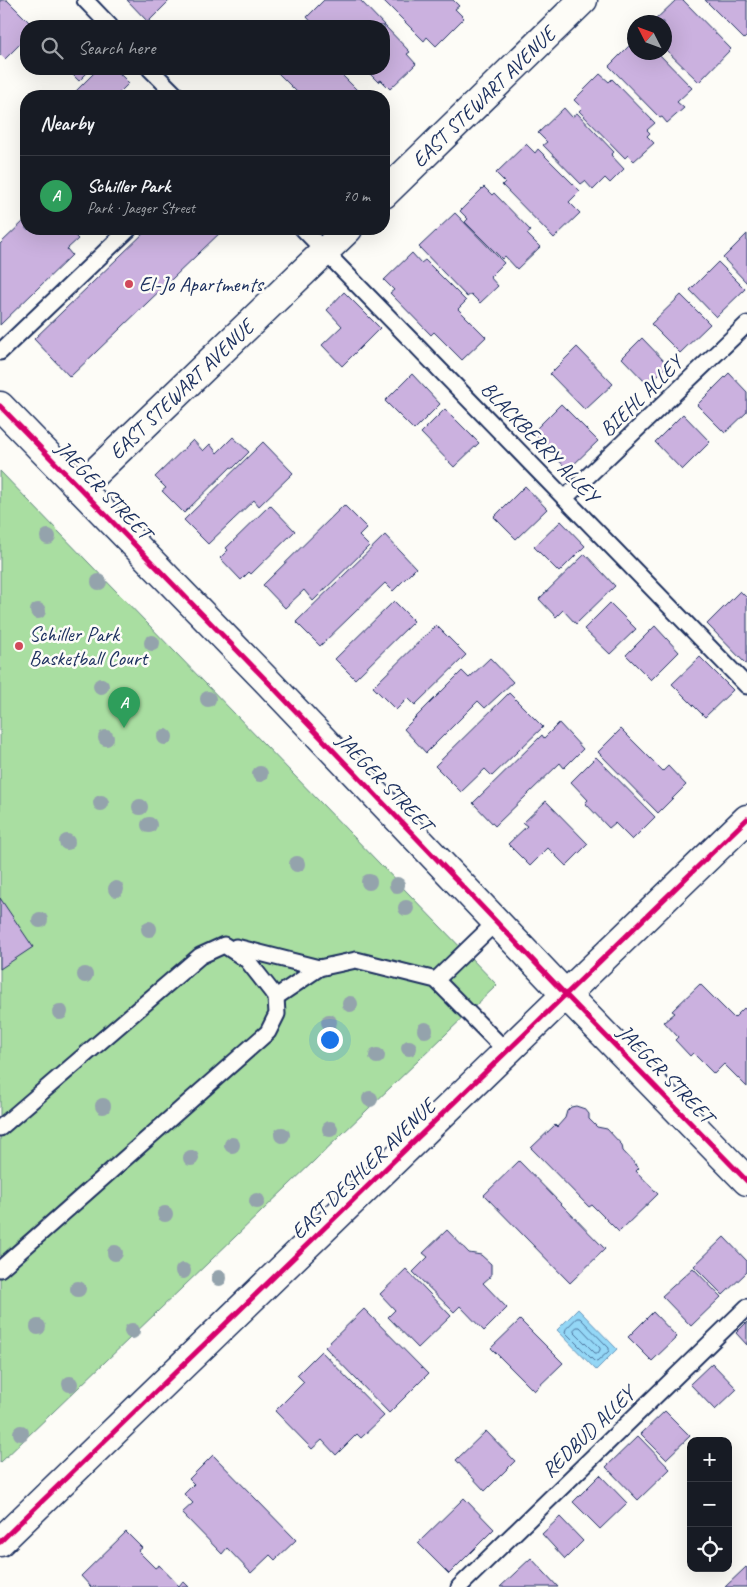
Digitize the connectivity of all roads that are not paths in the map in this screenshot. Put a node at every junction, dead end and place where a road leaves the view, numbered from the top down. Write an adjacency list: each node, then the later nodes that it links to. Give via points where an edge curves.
1 (85, 0): 3 (lane)
2 (583, 0): 6 (street, EAST STEWART AVENUE)
3 (104, 20)
4 (156, 75): 5 (lane)
5 (171, 90)
6 (390, 188)
7 (124, 235): 12 (lane)
8 (308, 235): 10 (lane, BLACKBERRY ALLEY)
9 (342, 235): 10 (street, EAST STEWART AVENUE)
10 (325, 252): 14 (street, EAST STEWART AVENUE); 15 (lane, BLACKBERRY ALLEY)
11 (747, 324): 15 (lane, BIEHL ALLEY)
12 (0, 352)
13 (0, 406): 14 (street, JAEGER STREET)
14 (79, 488): 18 (street, JAEGER STREET)
15 (565, 498): 16 (lane, BLACKBERRY ALLEY)
16 (747, 686)
17 (747, 819): 22 (street, EAST DESHLER AVENUE)
18 (496, 922): 21 (lane); 22 (street, JAEGER STREET)
19 (224, 945): 20 (lane); 23 (lane, via 247,960); 25 (lane, via 200,956)
20 (319, 968): 21 (lane, via 356,960); 23 (lane)
21 (436, 980): 24 (lane)
22 (566, 995): 24 (street, EAST DESHLER AVENUE); 26 (street, JAEGER STREET)
23 (276, 997): 27 (lane, via 277,1014 268,1032)
24 (507, 1052): 29 (street, EAST DESHLER AVENUE)
25 (0, 1128)
26 (747, 1180)
27 (0, 1268)
28 (747, 1307): 30 (lane, REDBUD ALLEY)
29 (0, 1542)
30 (458, 1587)

